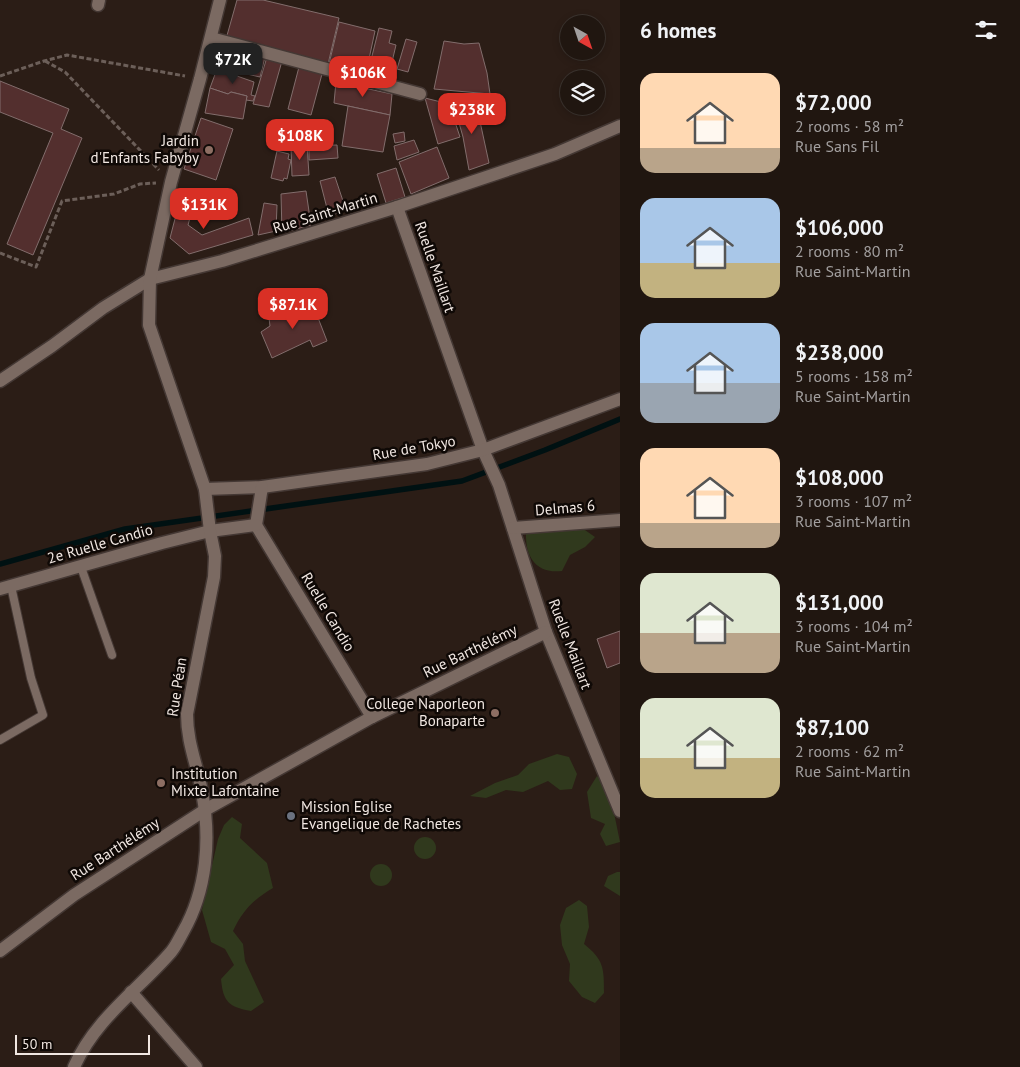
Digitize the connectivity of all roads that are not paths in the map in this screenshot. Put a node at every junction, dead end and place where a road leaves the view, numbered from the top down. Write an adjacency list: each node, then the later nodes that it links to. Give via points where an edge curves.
1 (220, 0): 2 (street, Rue Péan)
2 (211, 38): 3 (street); 6 (street, Rue Péan, via 171,182)
3 (420, 94)
4 (620, 126): 5 (street, Rue Saint-Martin, via 555,154)
5 (397, 207): 6 (street, Rue Saint-Martin, via 222,262); 9 (street, Ruelle Maillart)
6 (150, 278): 7 (street, Rue Saint-Martin); 11 (street, Rue Péan, via 149,325)
7 (0, 381)
8 (620, 399): 9 (street, Rue de Tokyo)
9 (483, 450): 10 (street, Rue de Tokyo, via 427,464); 14 (street, Ruelle Maillart)
10 (262, 487): 11 (street, Rue de Tokyo); 13 (street)
11 (205, 488): 15 (street, Rue Péan)
12 (620, 520): 14 (street, Delmas 6)
13 (256, 525): 15 (street, 2e Ruelle Candio); 20 (street, Ruelle Candio)
14 (513, 528): 18 (street, Ruelle Maillart)
15 (210, 531): 16 (street, 2e Ruelle Candio); 22 (street, Rue Péan, via 215,556 214,577 187,714 187,732)
16 (81, 567): 17 (street, 2e Ruelle Candio); 19 (lane)
17 (5, 588): 21 (lane, via 43,715)
18 (546, 632): 20 (street, Rue Barthélémy); 23 (street, Ruelle Maillart)
19 (112, 655)
20 (372, 717): 22 (street, Rue Barthélémy)
21 (0, 740)
22 (204, 810): 24 (street, Rue Barthélémy, via 74,895); 25 (street, Rue Péan, via 207,828 201,888 191,917 173,950)
23 (620, 811)
24 (0, 951)
25 (131, 992): 26 (street, Rue Péan, via 88,1040); 27 (street)
26 (74, 1067)
27 (196, 1067)

